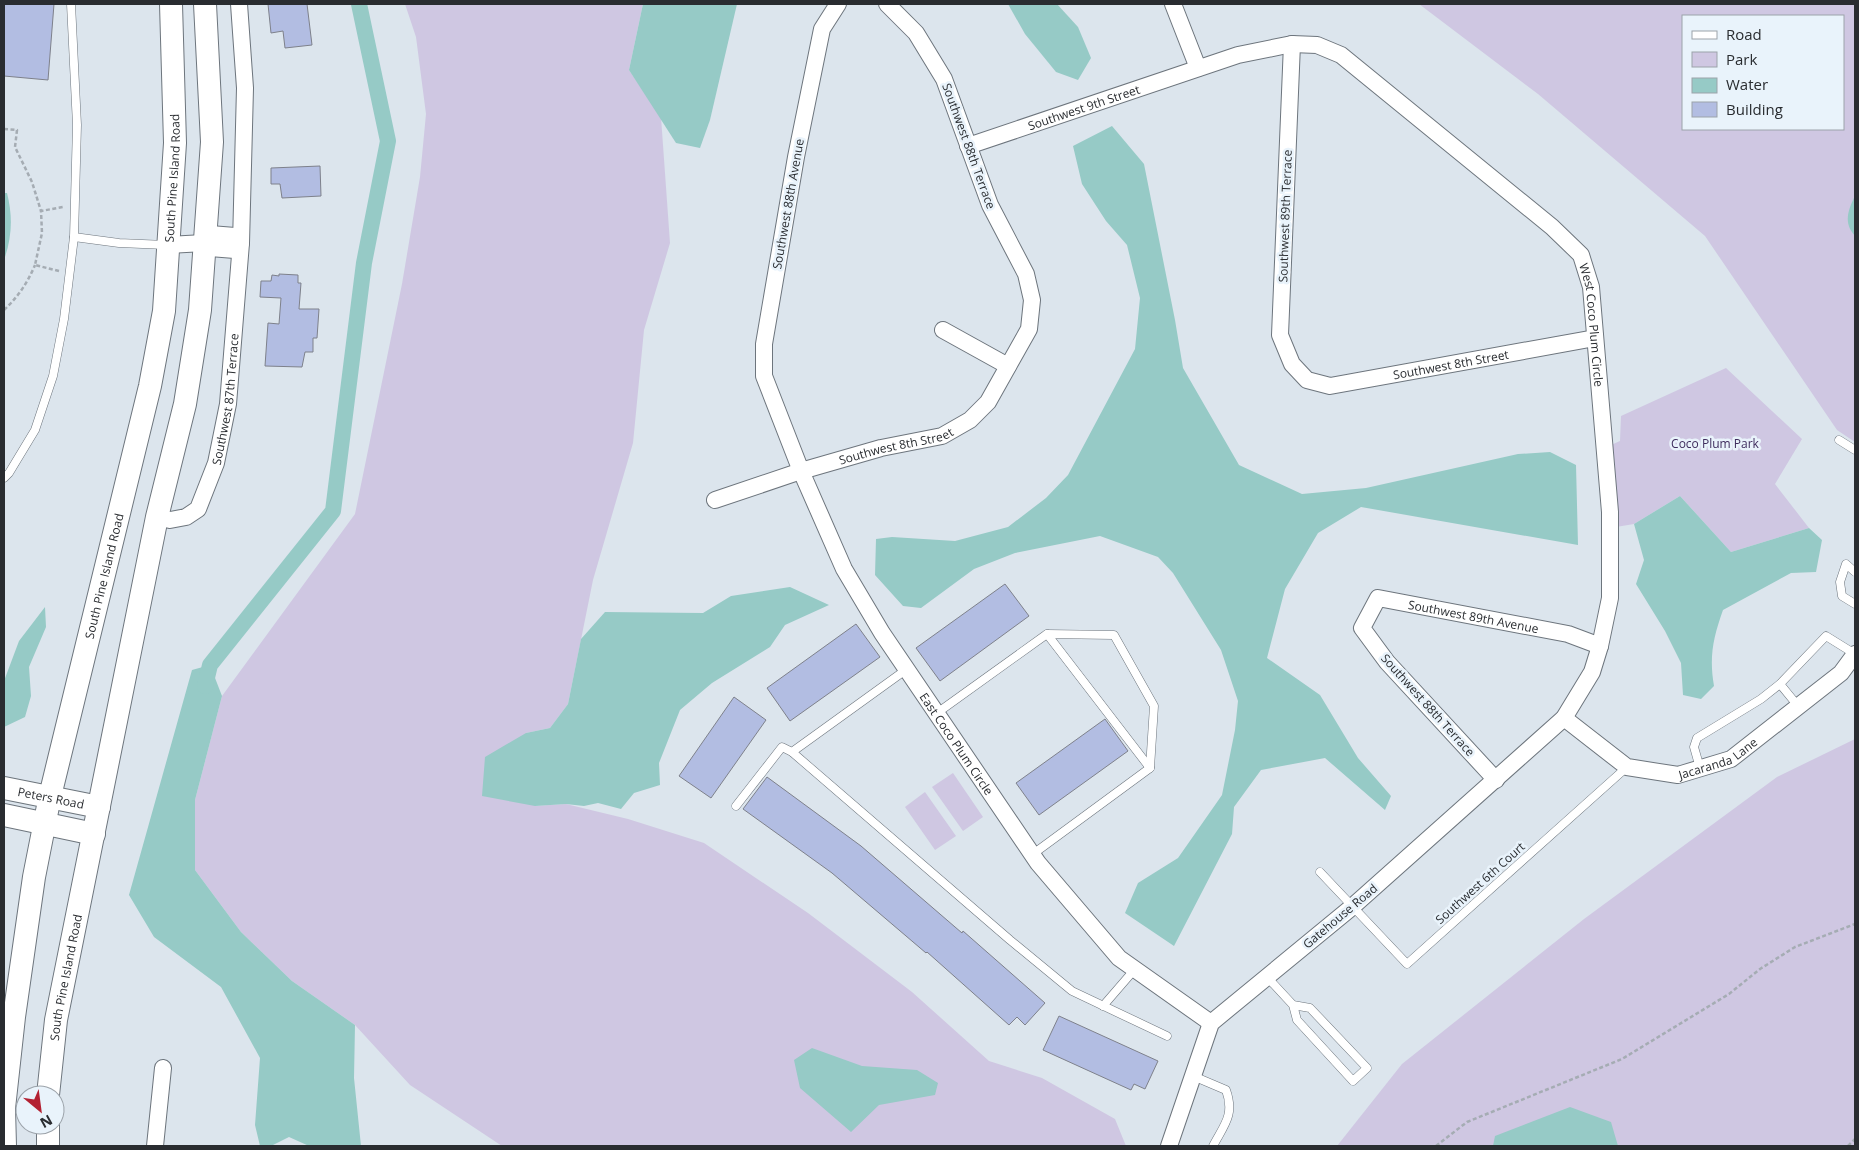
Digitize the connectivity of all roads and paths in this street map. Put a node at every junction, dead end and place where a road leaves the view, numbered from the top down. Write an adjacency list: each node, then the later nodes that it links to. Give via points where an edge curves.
1 (71, 4): 14 (lane, via 77,125)
2 (171, 4): 17 (main road, South Pine Island Road, via 175,143)
3 (205, 4): 15 (main road, South Pine Island Road, via 212,142)
4 (239, 4): 16 (street, Southwest 87th Terrace, via 245,88)
5 (838, 4): 26 (street, Southwest 88th Avenue, via 822,29 764,344 764,376)
6 (887, 4): 11 (street, Southwest 88th Terrace, via 916,33 944,79)
7 (1174, 4): 9 (street)
8 (1292, 44): 9 (street, West Coco Plum Circle, via 1238,54); 23 (street, West Coco Plum Circle, via 1317,45 1341,55 1581,255 1591,287); 25 (street, Southwest 89th Terrace, via 1280,335 1292,364)
9 (1198, 68): 11 (street, Southwest 9th Street)
10 (4, 129): 13 (path, via 17,130 15,147 30,177)
11 (968, 146): 21 (street, Southwest 88th Terrace, via 990,205 1026,274 1032,300)
12 (67, 206): 13 (path)
13 (41, 211): 18 (path, via 42,233)
14 (74, 237): 17 (lane); 30 (lane, via 53,376 35,430)
15 (204, 243): 16 (street, via 210,248 235,250); 17 (street); 32 (main road, South Pine Island Road, via 200,310 185,404)
16 (241, 243): 32 (street, Southwest 87th Terrace, via 228,404 216,463 198,508 186,518 170,520)
17 (168, 245): 50 (main road, South Pine Island Road, via 164,311 150,386)
18 (35, 264): 19 (path); 20 (path, via 24,287)
19 (61, 271)
20 (4, 310)
21 (1029, 329): 24 (street, Southwest 8th Street)
22 (943, 330): 24 (street)
23 (1595, 338): 25 (street, Southwest 8th Street, via 1330,386); 37 (street, West Coco Plum Circle, via 1610,512 1610,598)
24 (1008, 366): 29 (street, Southwest 8th Street, via 988,402 970,420 942,436 881,448)
25 (1307, 380)
26 (776, 408): 29 (street, East Coco Plum Circle)
27 (1839, 440): 28 (lane)
28 (1855, 450)
29 (800, 471): 31 (street, Southwest 8th Street); 39 (street, East Coco Plum Circle, via 844,569)
30 (4, 478)
31 (714, 500)
32 (157, 517): 52 (main road, South Pine Island Road)
33 (1855, 572): 34 (lane, via 1846,564 1840,582 1842,596)
34 (1855, 604)
35 (1362, 628): 37 (street, Southwest 89th Avenue, via 1378,598 1568,634); 48 (street, Southwest 88th Terrace, via 1387,662)
36 (1047, 634): 42 (lane); 46 (lane); 46 (lane, via 1114,635 1154,706)
37 (1600, 646): 43 (street, West Coco Plum Circle, via 1592,672)
38 (1855, 654): 40 (lane, via 1826,636); 41 (street, Jacaranda Lane, via 1841,673)
39 (907, 669): 42 (street, East Coco Plum Circle); 44 (lane)
40 (1780, 684): 41 (lane); 47 (lane, via 1697,738 1694,746)
41 (1798, 706): 47 (street, Jacaranda Lane, via 1731,758)
42 (937, 713): 56 (street, East Coco Plum Circle)
43 (1564, 718): 45 (street, Jacaranda Lane); 48 (street, Gatehouse Road)
44 (792, 752): 51 (lane, via 782,747); 63 (lane, via 1072,991)
45 (1626, 767): 47 (street, Jacaranda Lane, via 1678,776); 58 (lane, Southwest 6th Court, via 1407,964)
46 (1150, 768): 56 (lane)
47 (1700, 768)
48 (1496, 780): 58 (street, Gatehouse Road)
49 (4, 788): 50 (main road, Peters Road)
50 (50, 796): 52 (main road, Peters Road); 54 (main road, South Pine Island Road)
51 (736, 806)
52 (98, 807): 55 (main road, South Pine Island Road)
53 (4, 815): 54 (main road)
54 (45, 822): 55 (main road); 70 (main road, South Pine Island Road, via 14,1017 4,1108)
55 (94, 834): 68 (main road, South Pine Island Road, via 56,1020)
56 (1033, 854): 60 (street, East Coco Plum Circle, via 1119,958)
57 (1320, 872): 58 (lane)
58 (1352, 907): 61 (street, Gatehouse Road)
59 (1855, 924): 74 (path, via 1795,947 1729,994 1622,1059 1467,1122)
60 (1135, 969): 63 (lane); 64 (street, East Coco Plum Circle)
61 (1268, 976): 62 (lane); 64 (street, Gatehouse Road)
62 (1293, 1005): 62 (lane, via 1298,1020 1353,1081 1367,1068 1310,1008)
63 (1103, 1006): 65 (lane)
64 (1211, 1023): 67 (street)
65 (1167, 1036)
66 (163, 1068): 71 (street)
67 (1193, 1076): 72 (street); 73 (lane, via 1226,1090 1230,1102 1230,1113)
68 (49, 1085)
69 (1855, 1139): 75 (path)
70 (5, 1146)
71 (155, 1146)
72 (1169, 1146)
73 (1213, 1146)
74 (1436, 1146)
75 (1848, 1146)

